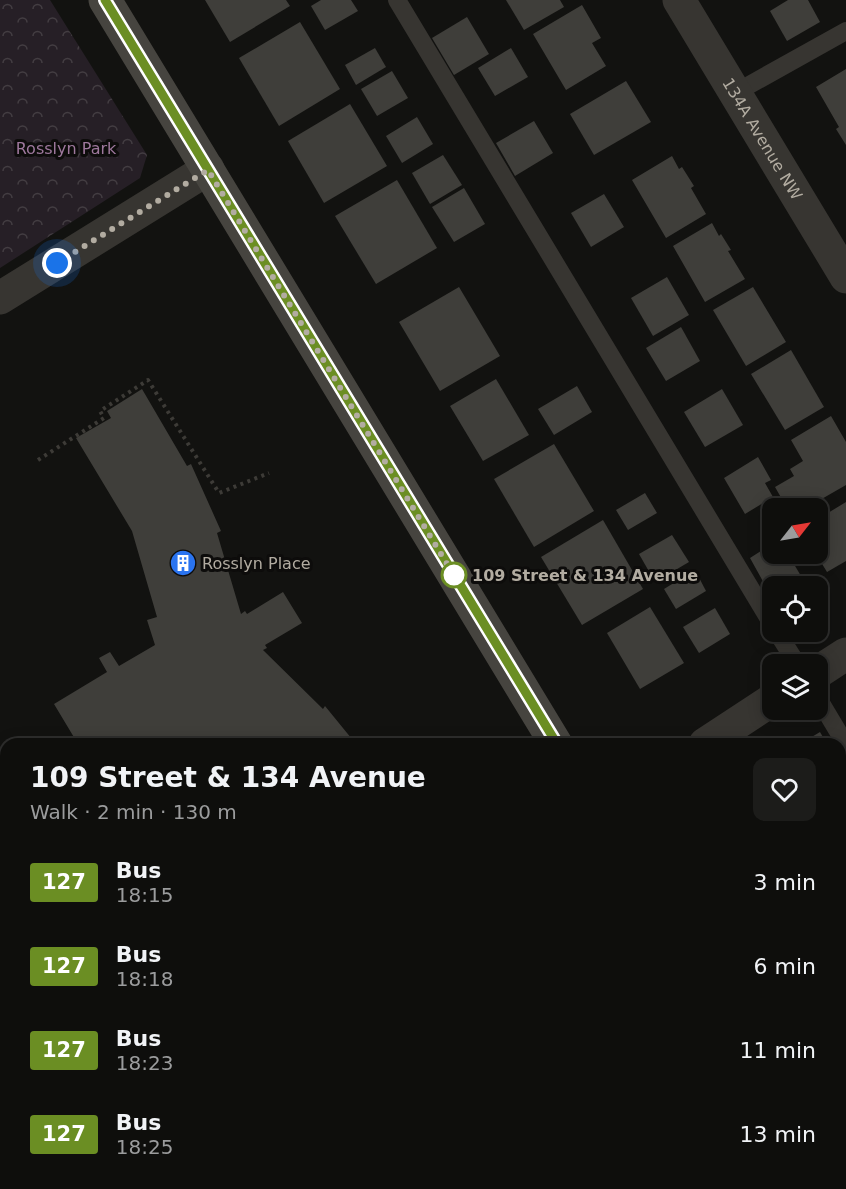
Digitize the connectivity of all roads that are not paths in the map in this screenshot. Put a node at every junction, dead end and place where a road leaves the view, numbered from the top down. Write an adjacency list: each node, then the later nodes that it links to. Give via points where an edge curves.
1 (105, 0): 6 (street)
2 (397, 0): 9 (lane)
3 (679, 0): 5 (street, 134A Avenue NW)
4 (846, 31): 5 (lane)
5 (735, 93): 7 (street, 134A Avenue NW)
6 (208, 170): 8 (street); 14 (street)
7 (846, 277)
8 (0, 298)
9 (762, 607)
10 (846, 654): 11 (street)
11 (828, 666)
12 (762, 707): 15 (street)
13 (828, 715): 16 (lane)
14 (552, 738)
15 (714, 738)
16 (842, 738)

